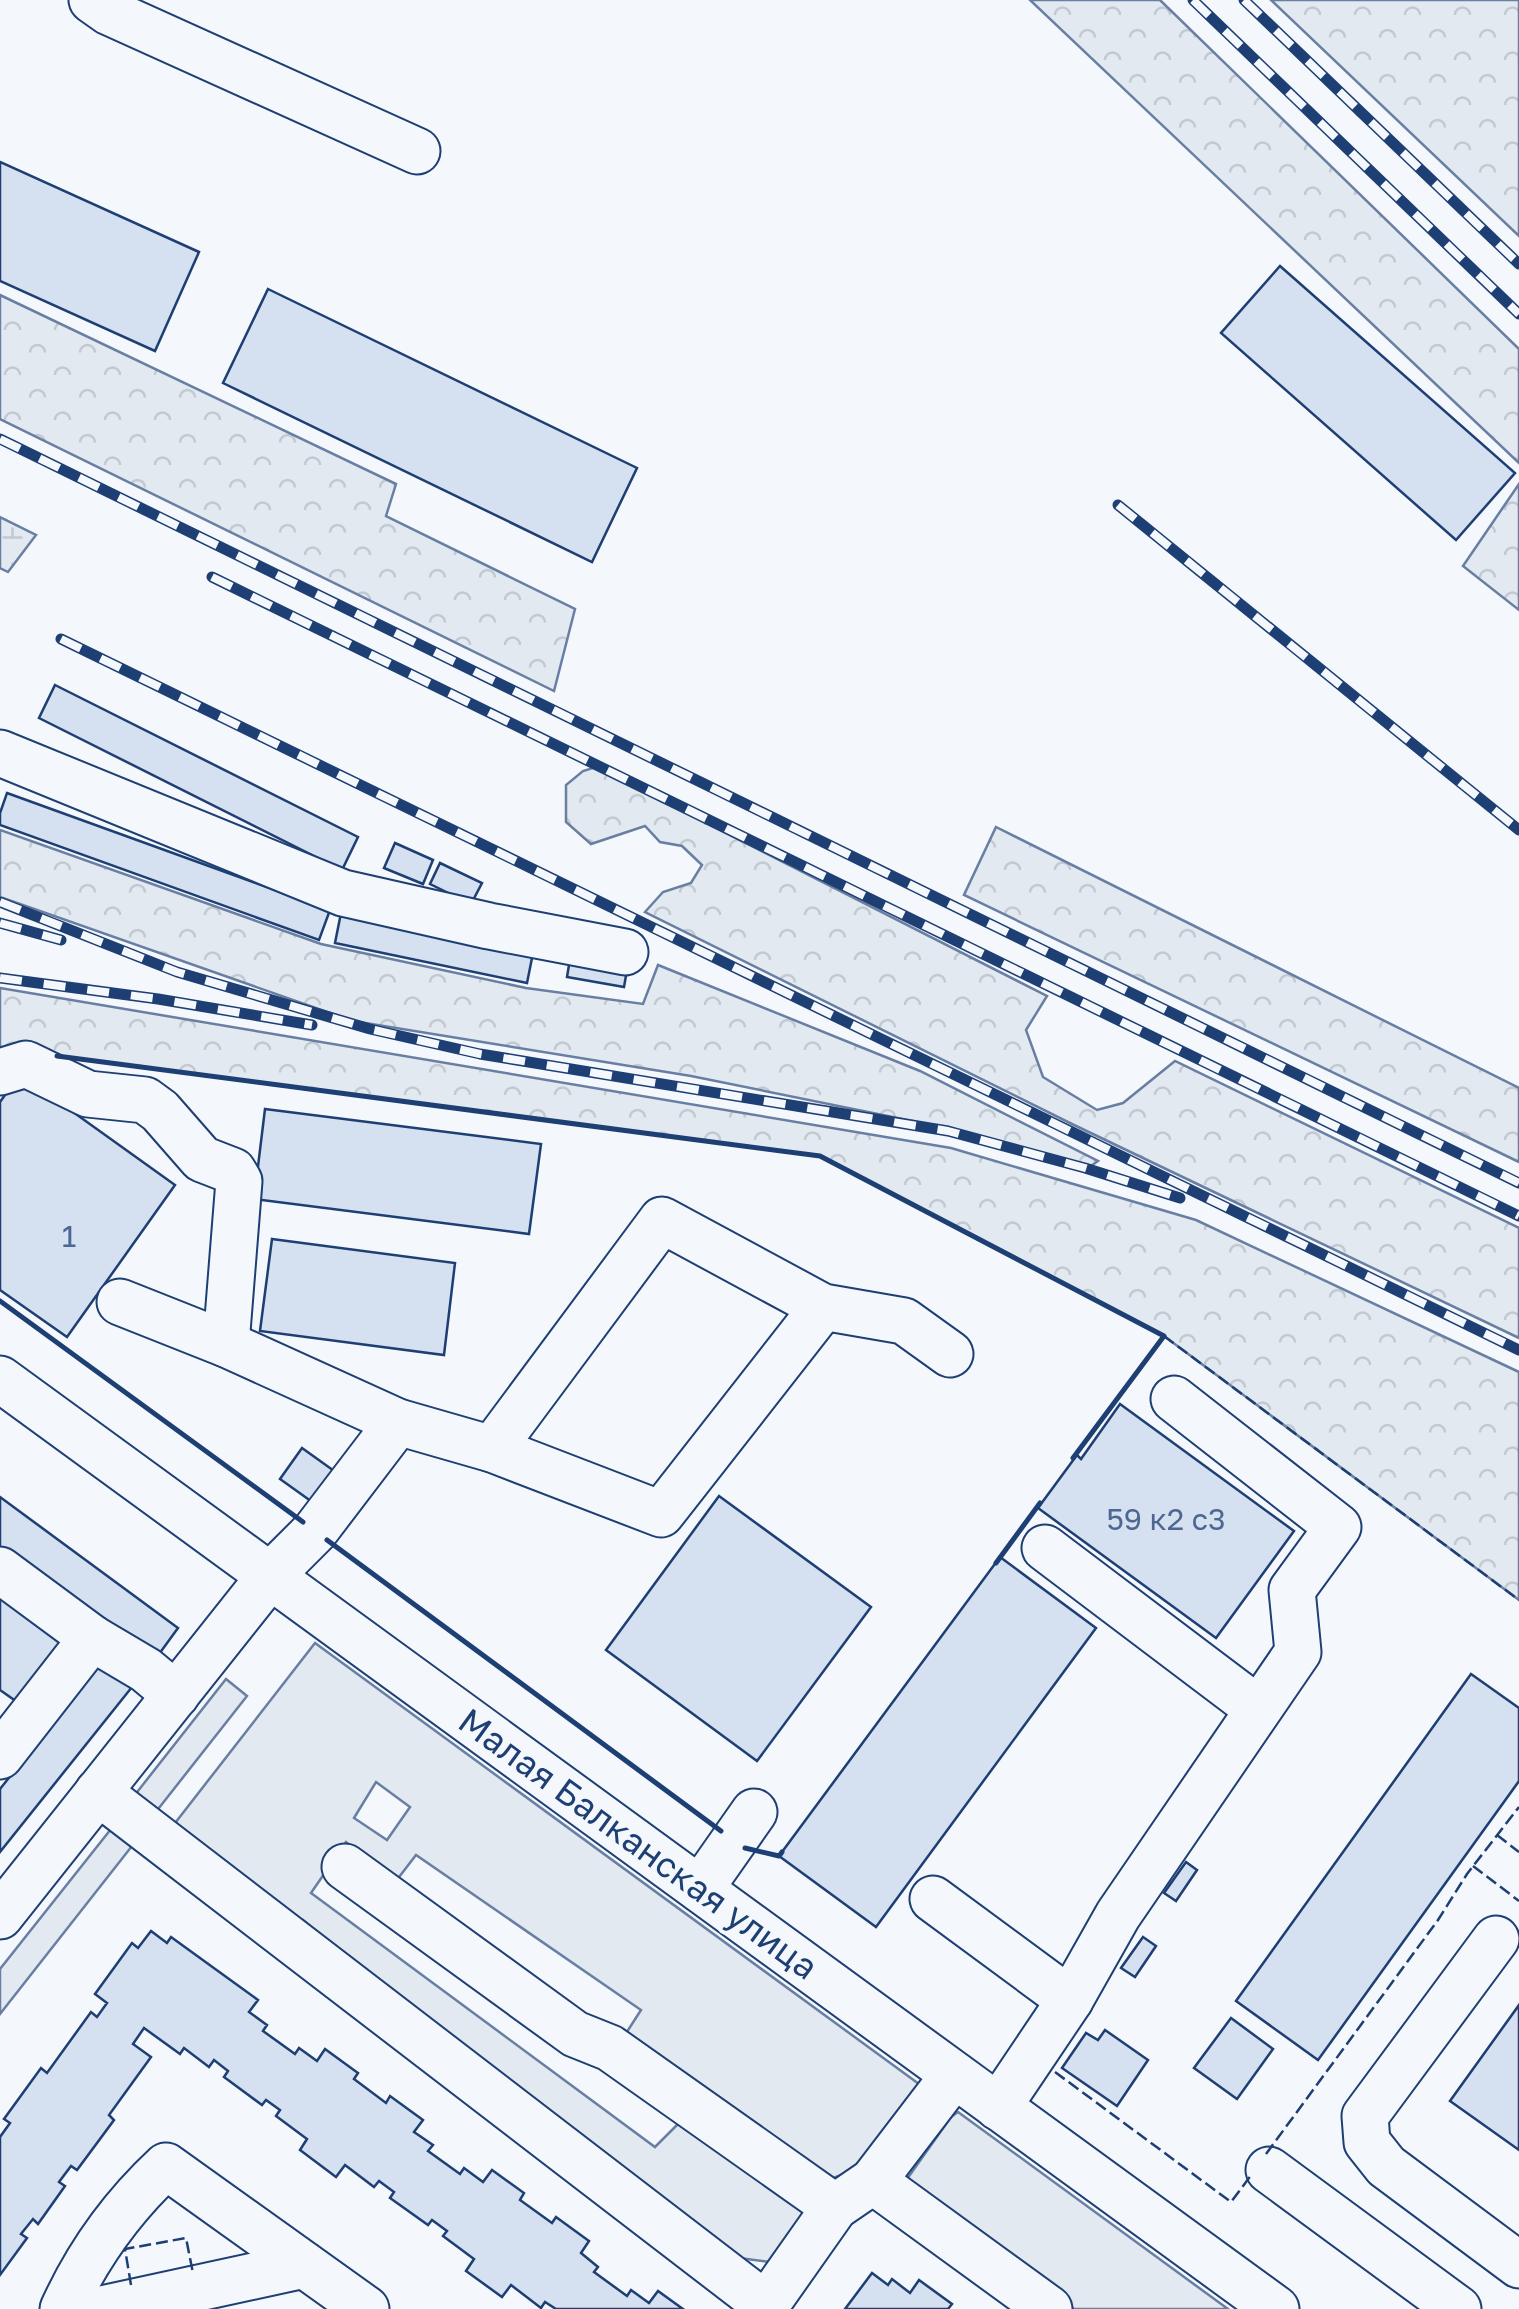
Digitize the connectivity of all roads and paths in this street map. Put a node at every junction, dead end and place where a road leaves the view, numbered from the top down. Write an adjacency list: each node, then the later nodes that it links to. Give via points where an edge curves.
1 (92, 0): 2 (street)
2 (417, 151)
3 (0, 753): 4 (street, via 344,893)
4 (624, 952)
5 (0, 1072): 8 (street, via 26,1064 88,1094 146,1100 202,1159 232,1170 238,1181)
6 (120, 1302): 8 (street)
7 (823, 1307): 9 (street, via 904,1321); 13 (street, via 660,1514); 13 (street, via 662,1220)
8 (226, 1344): 12 (street)
9 (950, 1354)
10 (0, 1379): 16 (street, Малая Балканская улица)
11 (1174, 1399): 19 (street, via 1338,1528 1292,1590 1298,1652)
12 (398, 1422): 13 (street); 16 (street, via 315,1532)
13 (492, 1449)
14 (1046, 1548): 19 (street)
15 (0, 1570): 17 (street)
16 (270, 1576): 18 (street); 24 (street, Малая Балканская улица)
17 (92, 1638): 18 (street); 20 (street)
18 (176, 1695): 21 (street)
19 (1258, 1709): 28 (street, via 1118,1914)
20 (7, 1732)
21 (98, 1792): 26 (street); 36 (street)
22 (754, 1812): 24 (street)
23 (345, 1866): 33 (street, via 575,2034 610,2048)
24 (700, 1890): 29 (street, Малая Балканская улица)
25 (933, 1899): 28 (street)
26 (0, 1916)
27 (1496, 1940): 35 (street, via 1365,2116 1368,2142 1386,2166)
28 (1070, 2000): 30 (street)
29 (954, 2075): 30 (street, Малая Балканская улица); 32 (street)
30 (998, 2106): 41 (street, Малая Балканская улица)
31 (1268, 2170): 42 (street)
32 (873, 2181): 33 (street); 40 (street)
33 (836, 2207): 36 (street)
34 (304, 2264): 37 (street, via 166,2166 80,2270); 38 (street); 39 (street)
35 (1519, 2264)
36 (767, 2307)
37 (64, 2309)
38 (102, 2309)
39 (366, 2309)
40 (1049, 2309)
41 (1276, 2309)
42 (1458, 2309)

